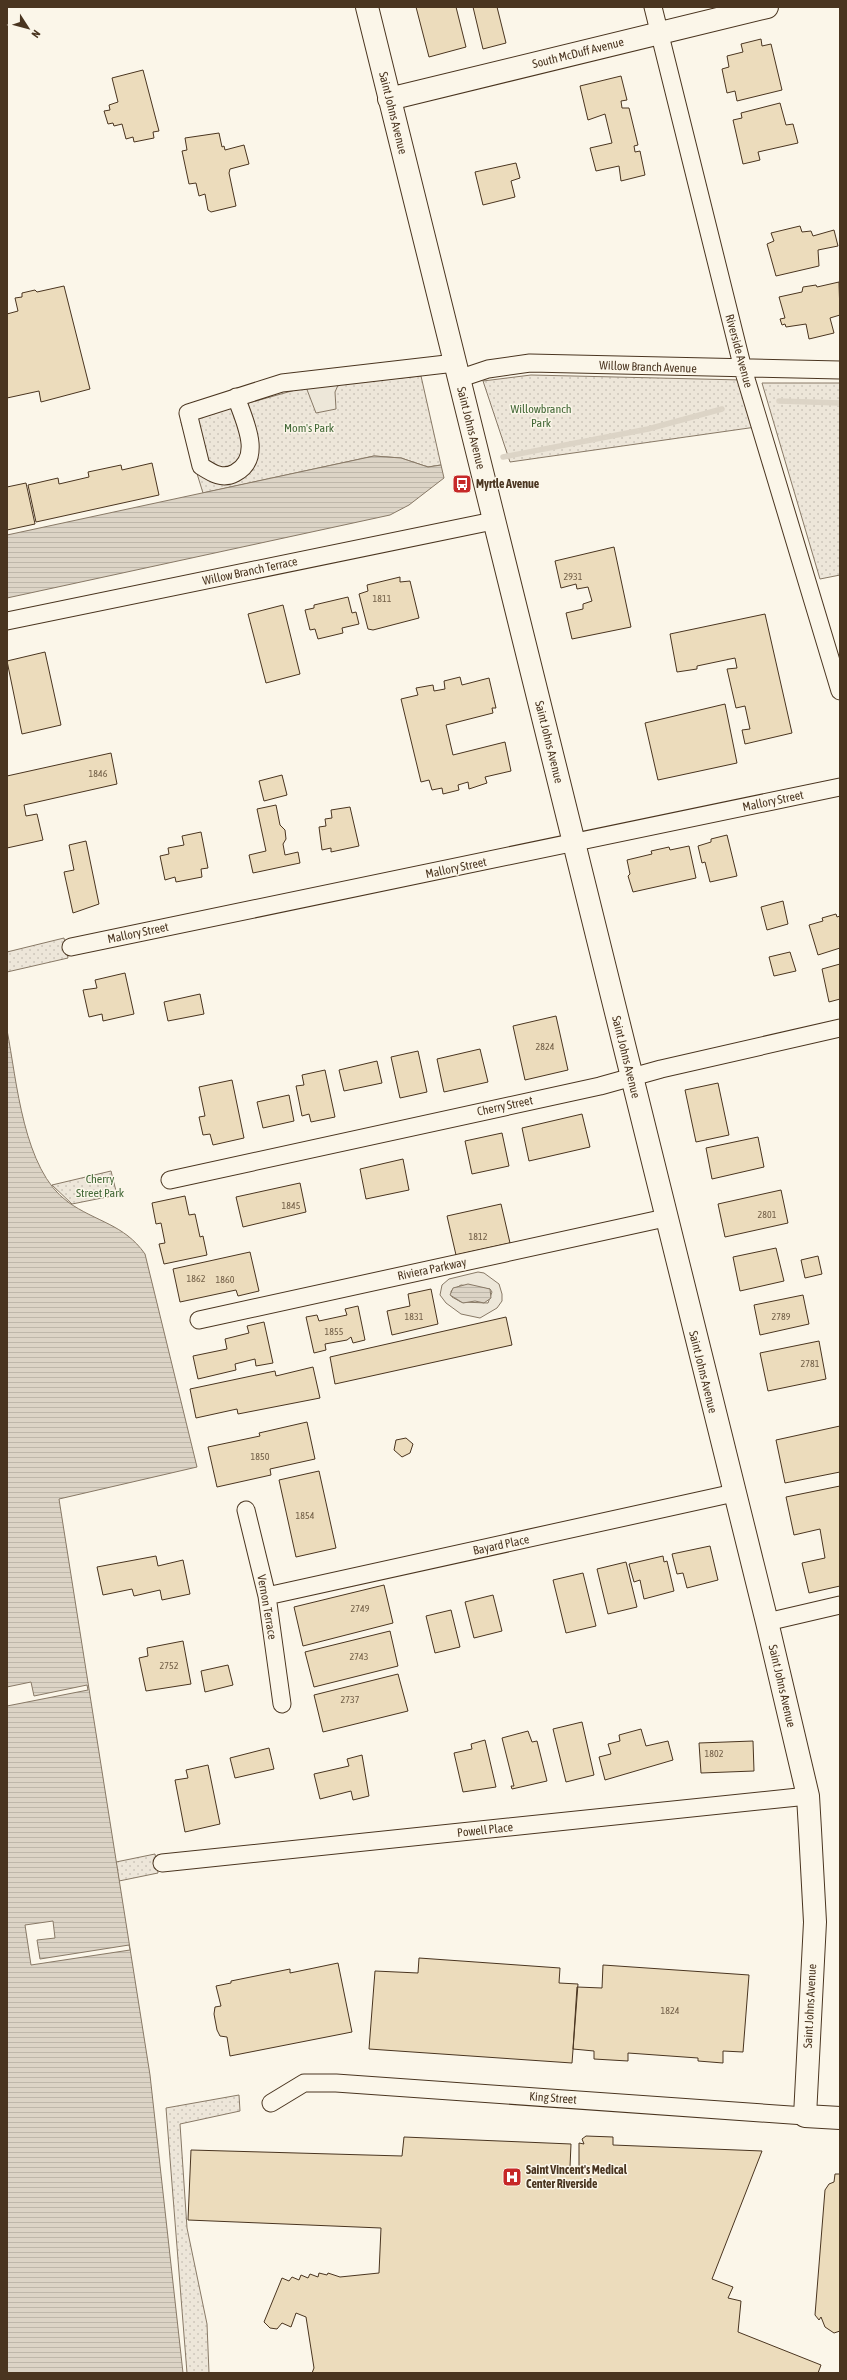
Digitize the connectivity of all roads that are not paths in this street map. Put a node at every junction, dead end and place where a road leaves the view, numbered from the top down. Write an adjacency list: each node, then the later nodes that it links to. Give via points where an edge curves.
1 (366, 7): 5 (main road, Saint Johns Avenue)
2 (653, 7): 4 (street, Riverside Avenue)
3 (767, 7): 4 (main road, South McDuff Avenue)
4 (660, 34): 5 (main road, South McDuff Avenue); 6 (street, Riverside Avenue)
5 (389, 99): 8 (main road, Saint Johns Avenue)
6 (743, 369): 7 (street, Willow Branch Avenue); 8 (street, Willow Branch Avenue, via 530,363); 12 (street, Riverside Avenue)
7 (840, 370)
8 (457, 371): 9 (street, Willow Branch Avenue, via 282,383); 10 (main road, Saint Johns Avenue)
9 (236, 397): 9 (street, Willow Branch Avenue, via 188,413 201,466 216,476 232,475 243,469 251,453 249,436)
10 (494, 521): 11 (street, Willow Branch Terrace); 14 (main road, Saint Johns Avenue)
11 (7, 621)
12 (840, 692)
13 (840, 787): 14 (street, Mallory Street)
14 (574, 843): 15 (street, Mallory Street); 17 (main road, Saint Johns Avenue)
15 (71, 947)
16 (840, 1028): 17 (street, Cherry Street)
17 (631, 1076): 18 (street, Cherry Street, via 600,1086); 19 (main road, Saint Johns Avenue)
18 (170, 1180)
19 (665, 1218): 20 (street, Riviera Parkway); 21 (main road, Saint Johns Avenue)
20 (199, 1320)
21 (734, 1493): 23 (street, Bayard Place); 25 (main road, Saint Johns Avenue)
22 (246, 1510): 23 (street, Vernon Terrace)
23 (267, 1596): 26 (street, Vernon Terrace)
24 (840, 1605): 25 (street)
25 (767, 1622): 27 (main road, Saint Johns Avenue)
26 (282, 1704)
27 (808, 1796): 28 (street, Powell Place); 30 (main road, Saint Johns Avenue, via 814,1922)
28 (162, 1863)
29 (271, 2103): 30 (street, King Street, via 304,2083 336,2083)
30 (804, 2116): 31 (main road, King Street)
31 (840, 2118)

